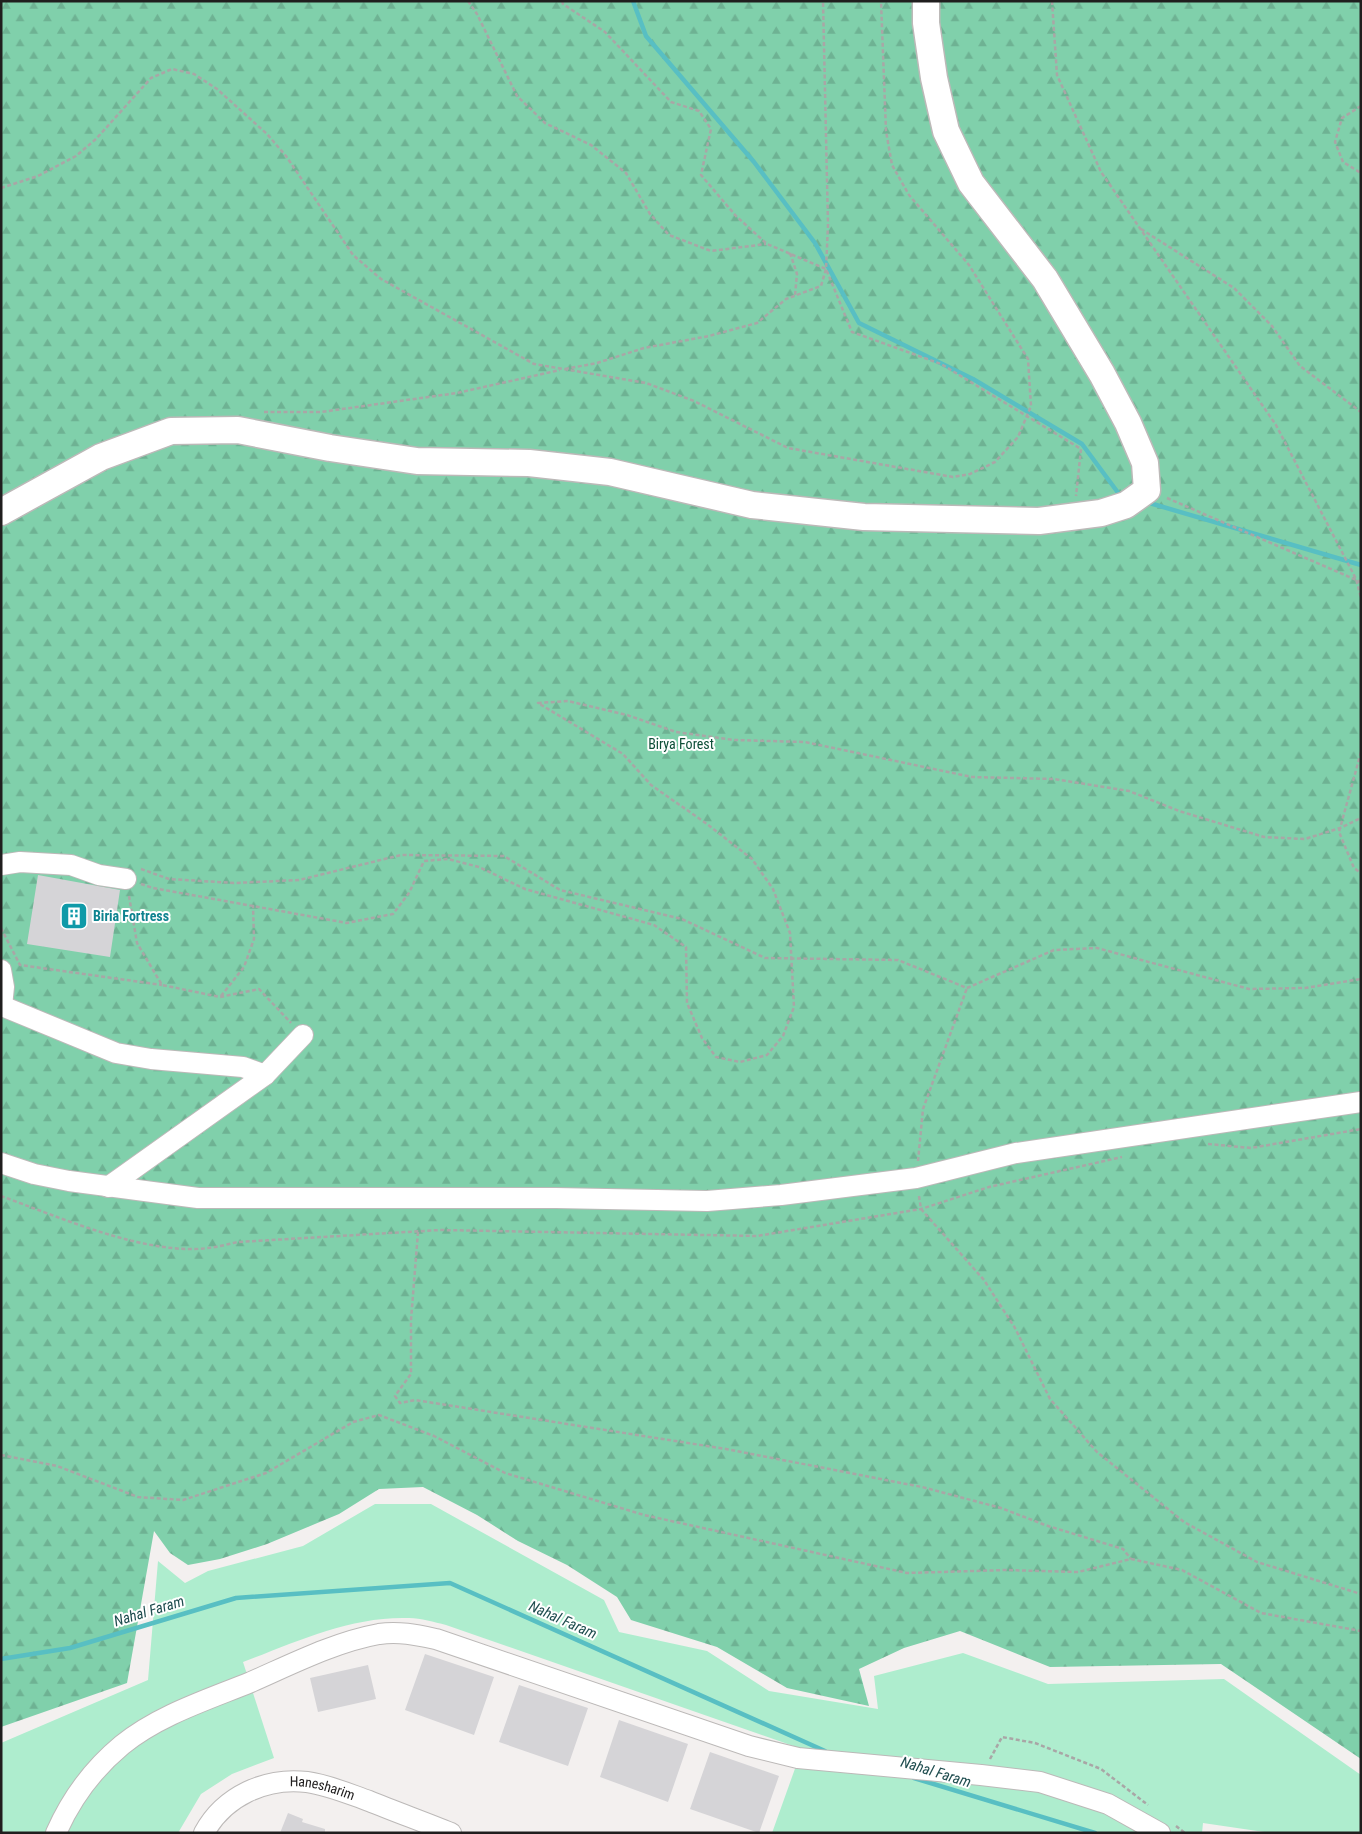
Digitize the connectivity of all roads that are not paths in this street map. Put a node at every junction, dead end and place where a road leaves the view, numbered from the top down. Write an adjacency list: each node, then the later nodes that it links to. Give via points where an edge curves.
1 (926, 1): 2 (main road, via 931,60 946,131 971,183 1045,279 1102,374 1145,463 1147,490 1126,505 1101,513 1039,521 864,517 752,505 610,472 528,463 417,461 238,430 171,431 101,457)
2 (1, 512)
3 (1, 865): 4 (street, via 20,862 71,865 99,876)
4 (126, 879)
5 (1, 970): 6 (street)
6 (2, 1005): 7 (street); 9 (street, via 116,1053 243,1068)
7 (29, 1017)
8 (303, 1035): 9 (street)
9 (264, 1076): 12 (street)
10 (1361, 1102): 12 (street, via 1016,1153 916,1178 707,1201 198,1198)
11 (1, 1163): 12 (street, via 34,1174)
12 (108, 1187)
13 (1165, 1827): 14 (street, via 1081,1794 1040,1782 798,1758 749,1746 408,1633 381,1634 328,1649 160,1720 123,1744 100,1765 81,1788)
14 (56, 1833)
15 (204, 1833): 16 (street, Hanesharim, via 216,1814 232,1800 246,1792 285,1781 333,1788)
16 (451, 1833)

